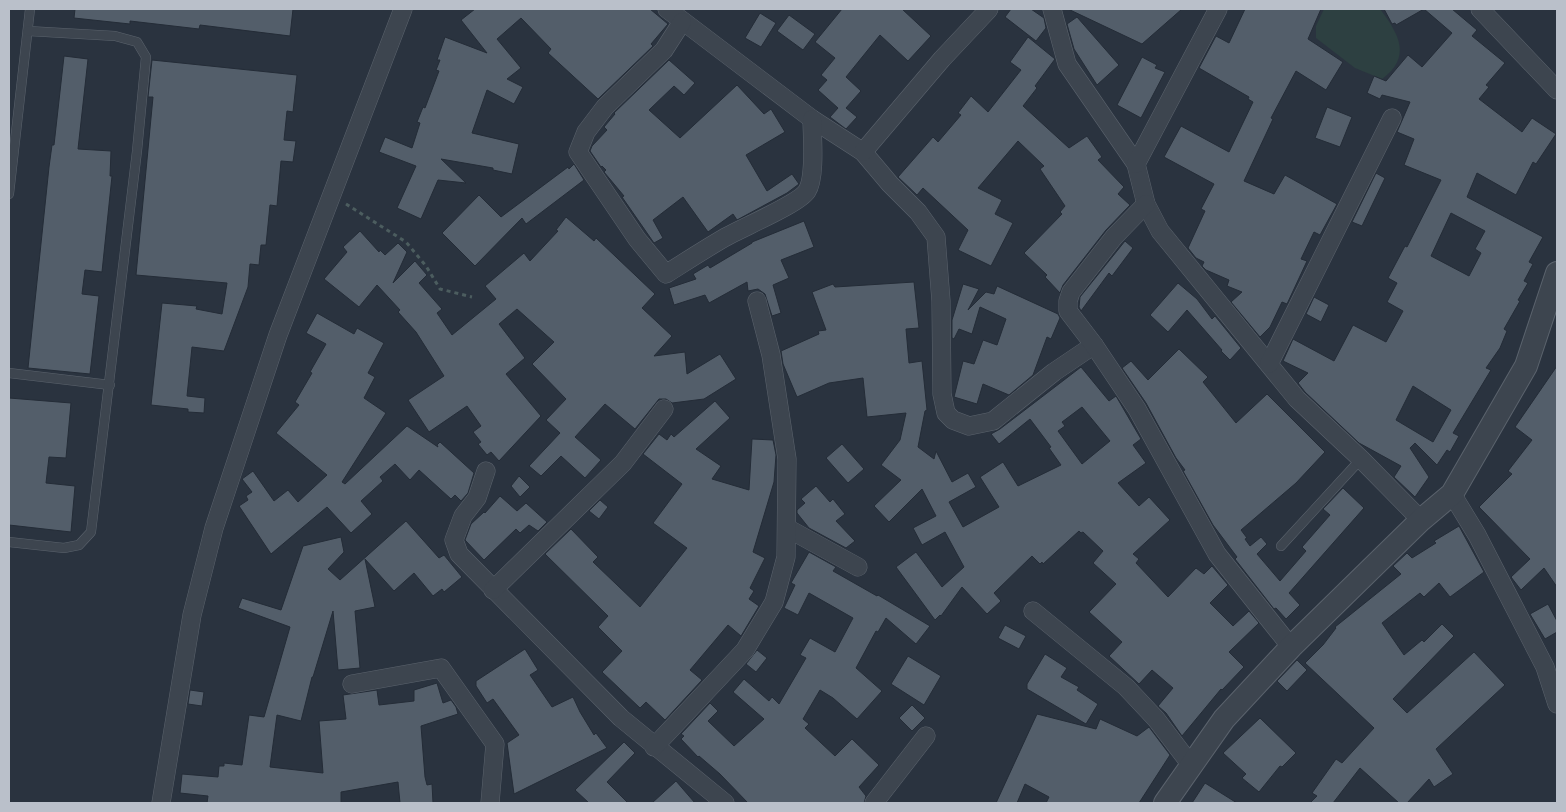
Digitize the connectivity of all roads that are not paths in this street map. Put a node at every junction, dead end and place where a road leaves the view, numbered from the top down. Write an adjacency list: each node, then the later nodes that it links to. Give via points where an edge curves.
1 (30, 9): 9 (lane)
2 (403, 9): 41 (street, via 278,335 214,528 192,615)
3 (667, 9): 8 (street)
4 (989, 9): 13 (street)
5 (1052, 9): 14 (street, via 1066,64)
6 (1218, 9): 14 (street)
7 (1480, 9): 10 (street)
8 (682, 22): 12 (street); 12 (street, via 664,50 605,107 586,132 578,152 637,240 666,274 807,192 811,182)
9 (28, 31): 15 (lane); 22 (lane, via 115,36 137,42 146,57)
10 (1557, 90)
11 (1392, 118): 20 (street)
12 (812, 119): 13 (street)
13 (863, 152): 19 (street, via 918,212 936,237 941,301 942,394 946,413 953,420 969,426 993,421)
14 (1136, 164): 16 (street)
15 (9, 194)
16 (1146, 204): 19 (street, via 1114,237 1071,292 1068,311); 20 (street, via 1160,231)
17 (1557, 273): 26 (street, via 1526,366)
18 (757, 301): 28 (street, via 771,355 782,421)
19 (1094, 345): 34 (street, via 1137,409 1217,554)
20 (1269, 364): 24 (street, via 1298,399)
21 (9, 373): 22 (lane)
22 (110, 385): 29 (lane, via 91,532 79,545 64,548)
23 (664, 409): 32 (street, via 623,463)
24 (1361, 459): 27 (street); 30 (lane)
25 (486, 471): 32 (street, via 477,498 463,516 454,540 459,554)
26 (1452, 494): 27 (street); 35 (street)
27 (1422, 520): 34 (street)
28 (787, 528): 31 (street); 39 (street, via 786,557 774,602 745,650)
29 (9, 542)
30 (1281, 546)
31 (858, 567)
32 (493, 590): 39 (street)
33 (1033, 612): 40 (street, via 1126,687 1156,719)
34 (1291, 647): 40 (street, via 1224,719)
35 (1551, 663): 37 (street)
36 (352, 684): 42 (street, via 441,668 495,744)
37 (1557, 704)
38 (926, 736): 44 (street)
39 (654, 747): 43 (street)
40 (1190, 765): 45 (street)
41 (161, 803)
42 (490, 803)
43 (725, 803)
44 (874, 803)
45 (1165, 803)

